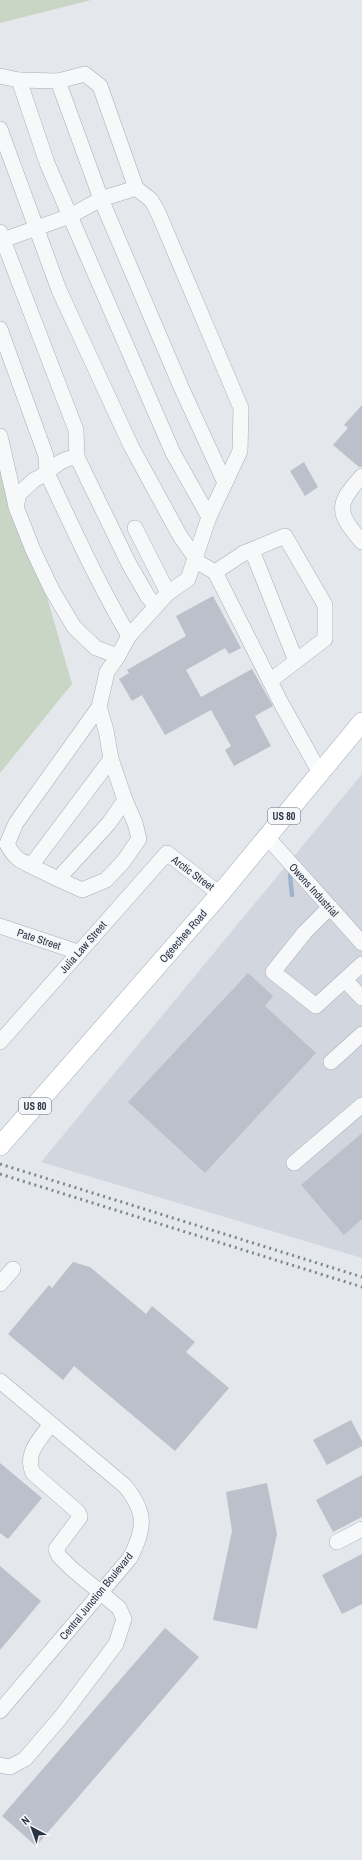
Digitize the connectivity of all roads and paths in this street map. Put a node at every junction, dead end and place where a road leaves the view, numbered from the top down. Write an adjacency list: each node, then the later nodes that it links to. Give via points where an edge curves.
1 (0, 76): 2 (street)
2 (19, 80): 3 (street); 7 (street, via 47,163)
3 (58, 81): 5 (street, via 85,74 100,86); 6 (street)
4 (0, 129): 8 (street)
5 (136, 188): 6 (street); 15 (street, via 151,200 157,210 241,408 240,451)
6 (101, 199): 7 (street); 15 (street)
7 (70, 216): 8 (street); 17 (street, via 173,453)
8 (36, 228): 9 (street); 21 (street, via 60,290 132,446 180,536)
9 (1, 238): 12 (street, via 76,430)
10 (0, 329): 13 (street, via 46,456)
11 (0, 436): 16 (street)
12 (77, 457): 13 (street, via 58,463); 24 (street, via 129,564)
13 (47, 473): 16 (street, via 34,480 19,494); 25 (street)
14 (362, 476): 19 (street, via 346,494 342,511 345,521)
15 (225, 483): 17 (street)
16 (16, 507): 26 (street, via 33,550 74,627 96,648)
17 (209, 517): 21 (street)
18 (135, 528): 23 (street)
19 (362, 542)
20 (244, 553): 22 (street); 27 (street, via 253,553); 27 (street, via 285,536 325,605 324,639)
21 (195, 558): 22 (street); 23 (street, via 188,579)
22 (215, 572): 28 (street)
23 (168, 593): 24 (street)
24 (156, 606): 25 (street)
25 (129, 636): 26 (street)
26 (118, 656): 29 (street, via 107,672)
27 (296, 661): 28 (street)
28 (270, 681): 32 (street)
29 (99, 707): 31 (street); 36 (street, via 16,823 7,844 12,854)
30 (362, 722): 32 (main road, Ogeechee Road / US 80)
31 (111, 759): 33 (street); 36 (street, via 33,863)
32 (320, 773): 34 (main road, Ogeechee Road / US 80)
33 (125, 800): 37 (street, via 110,822); 37 (street, via 139,839 123,862 106,880 82,890)
34 (266, 836): 38 (main road, Ogeechee Road / US 80); 39 (street, Owens Industrial)
35 (166, 853): 38 (street, Arctic Street); 42 (street, Julia Law Street)
36 (27, 864): 37 (street)
37 (58, 879)
38 (220, 894): 50 (main road, Ogeechee Road / US 80)
39 (330, 907): 41 (street, Owens Industrial); 44 (street, via 305,932 273,972 316,1006)
40 (0, 926): 42 (street, Pate Street)
41 (362, 943)
42 (78, 952): 47 (street, Julia Law Street)
43 (362, 964): 44 (street)
44 (345, 980): 45 (street)
45 (362, 998)
46 (362, 1034): 48 (street)
47 (0, 1042)
48 (331, 1062)
49 (362, 1104): 51 (street)
50 (1, 1145)
51 (294, 1163)
52 (13, 1269): 53 (street)
53 (0, 1284)
54 (0, 1381): 55 (street, Central Junction Boulevard)
55 (51, 1424): 58 (street, Central Junction Boulevard, via 126,1486 140,1510 140,1539 130,1558); 58 (street, via 30,1456 30,1466 33,1473 78,1512 80,1517 56,1549 58,1556)
56 (362, 1529): 57 (street)
57 (337, 1542)
58 (100, 1593): 59 (street, Central Junction Boulevard); 60 (street, via 119,1608 124,1619 116,1644 61,1717 25,1759 10,1767)
59 (0, 1711)
60 (0, 1765)

